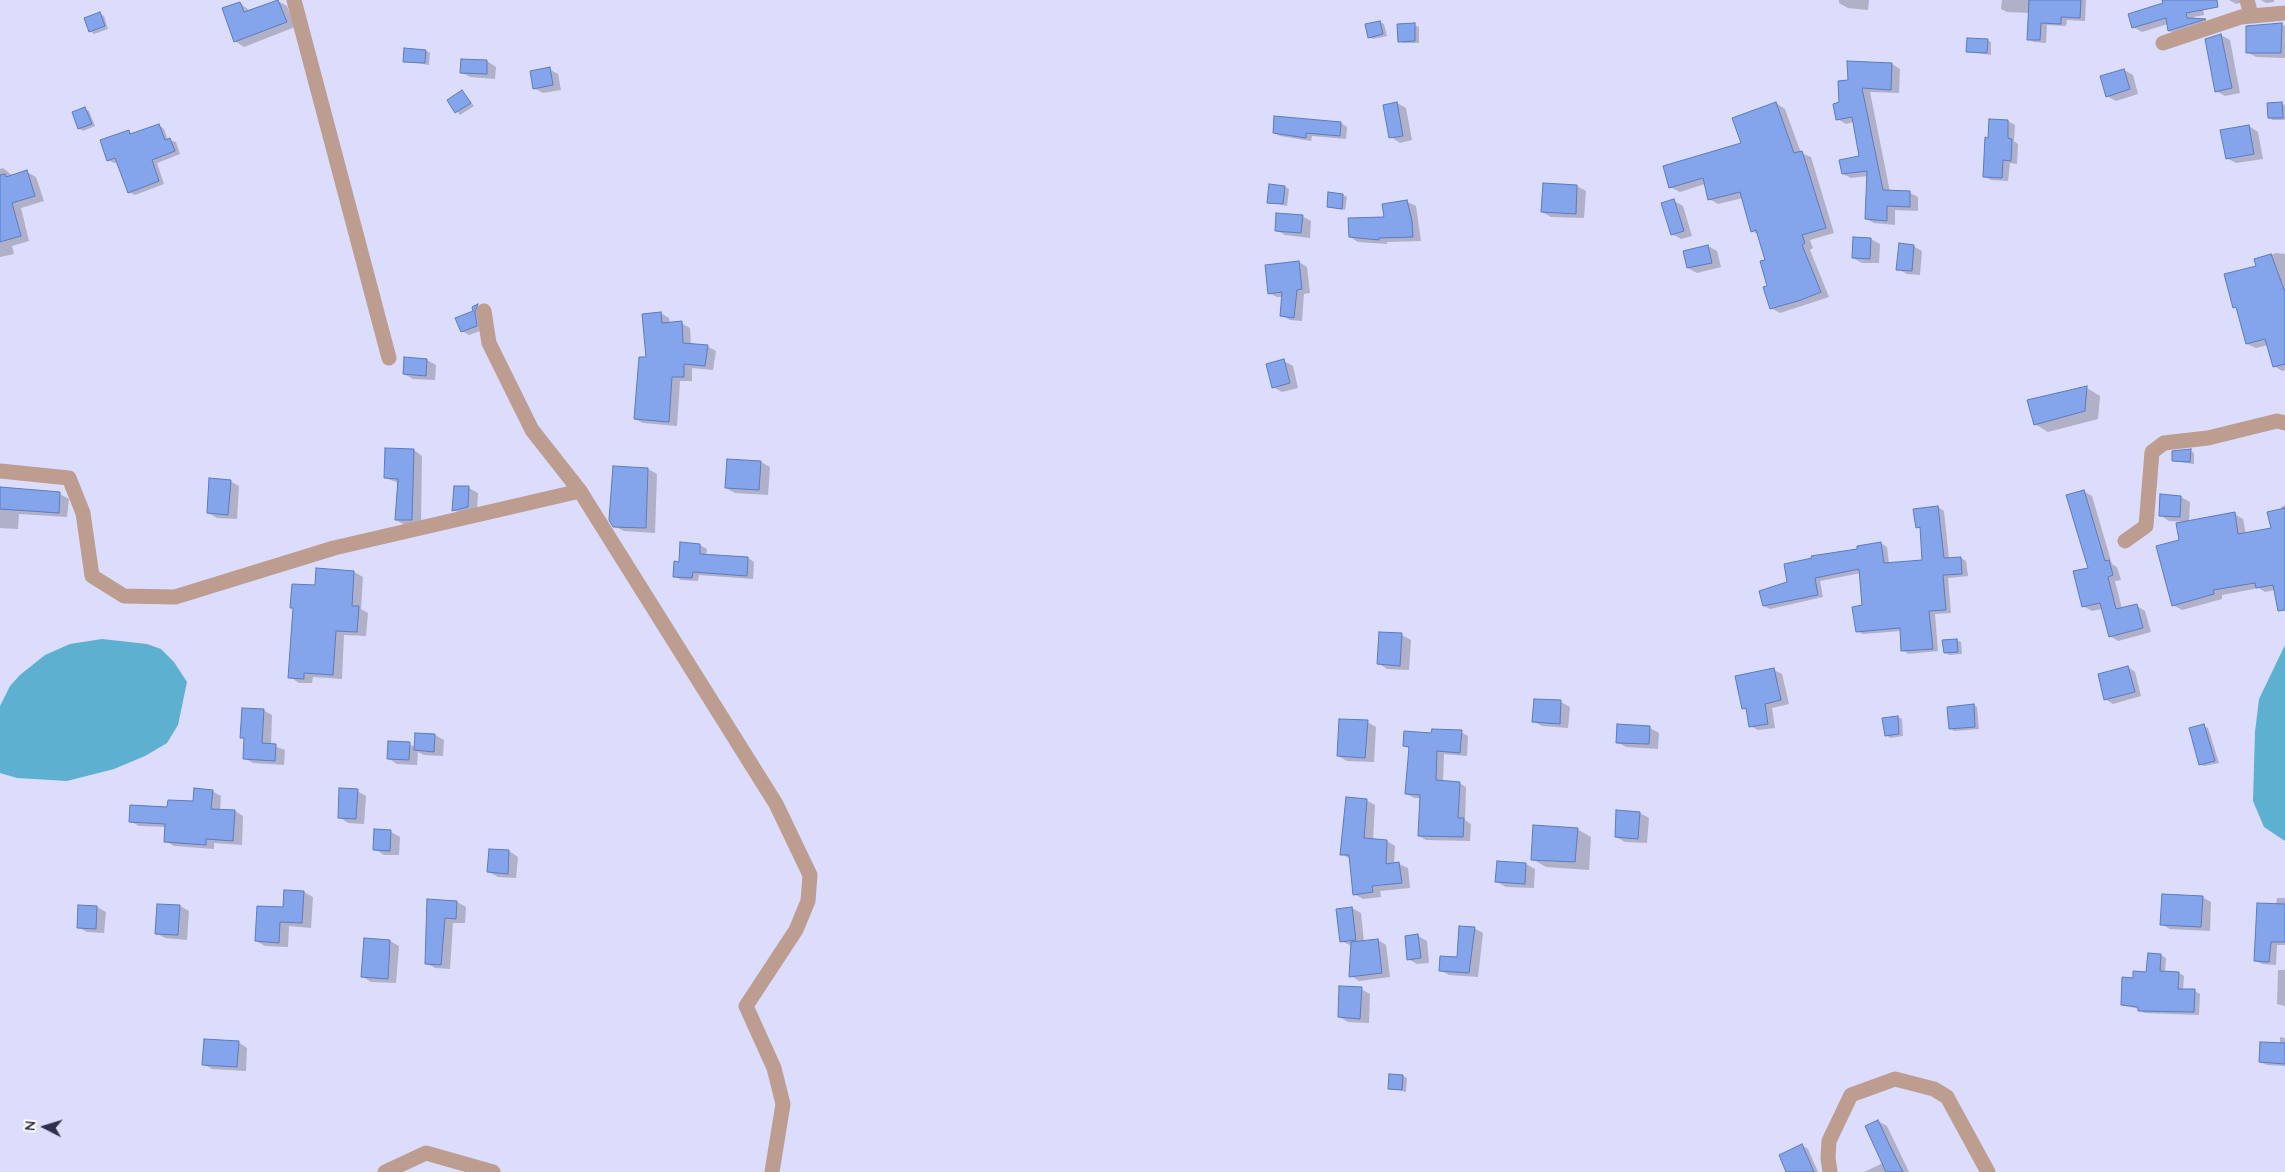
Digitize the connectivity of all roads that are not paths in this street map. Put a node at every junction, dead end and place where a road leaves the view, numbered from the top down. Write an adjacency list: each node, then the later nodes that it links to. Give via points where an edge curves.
1 (294, 0): 7 (street)
2 (2247, 0): 4 (street)
3 (2285, 13): 4 (street)
4 (2251, 15): 5 (street)
5 (2162, 43)
6 (484, 311): 10 (street, via 489,343 532,430)
7 (389, 358)
8 (2285, 423): 11 (street, via 2277,421 2208,438 2164,443 2152,452 2146,526)
9 (0, 470): 10 (street, via 69,478 83,513 92,576 124,596 175,597 334,548)
10 (580, 491): 14 (street, via 776,804 810,875 808,901 796,930 746,1006 774,1068 783,1104)
11 (2125, 541)
12 (385, 1172): 13 (street, via 426,1154)
13 (493, 1172)
14 (772, 1172)
15 (1830, 1172): 16 (street, via 1829,1141 1851,1094 1895,1079 1934,1089 1947,1097)
16 (1988, 1172)

